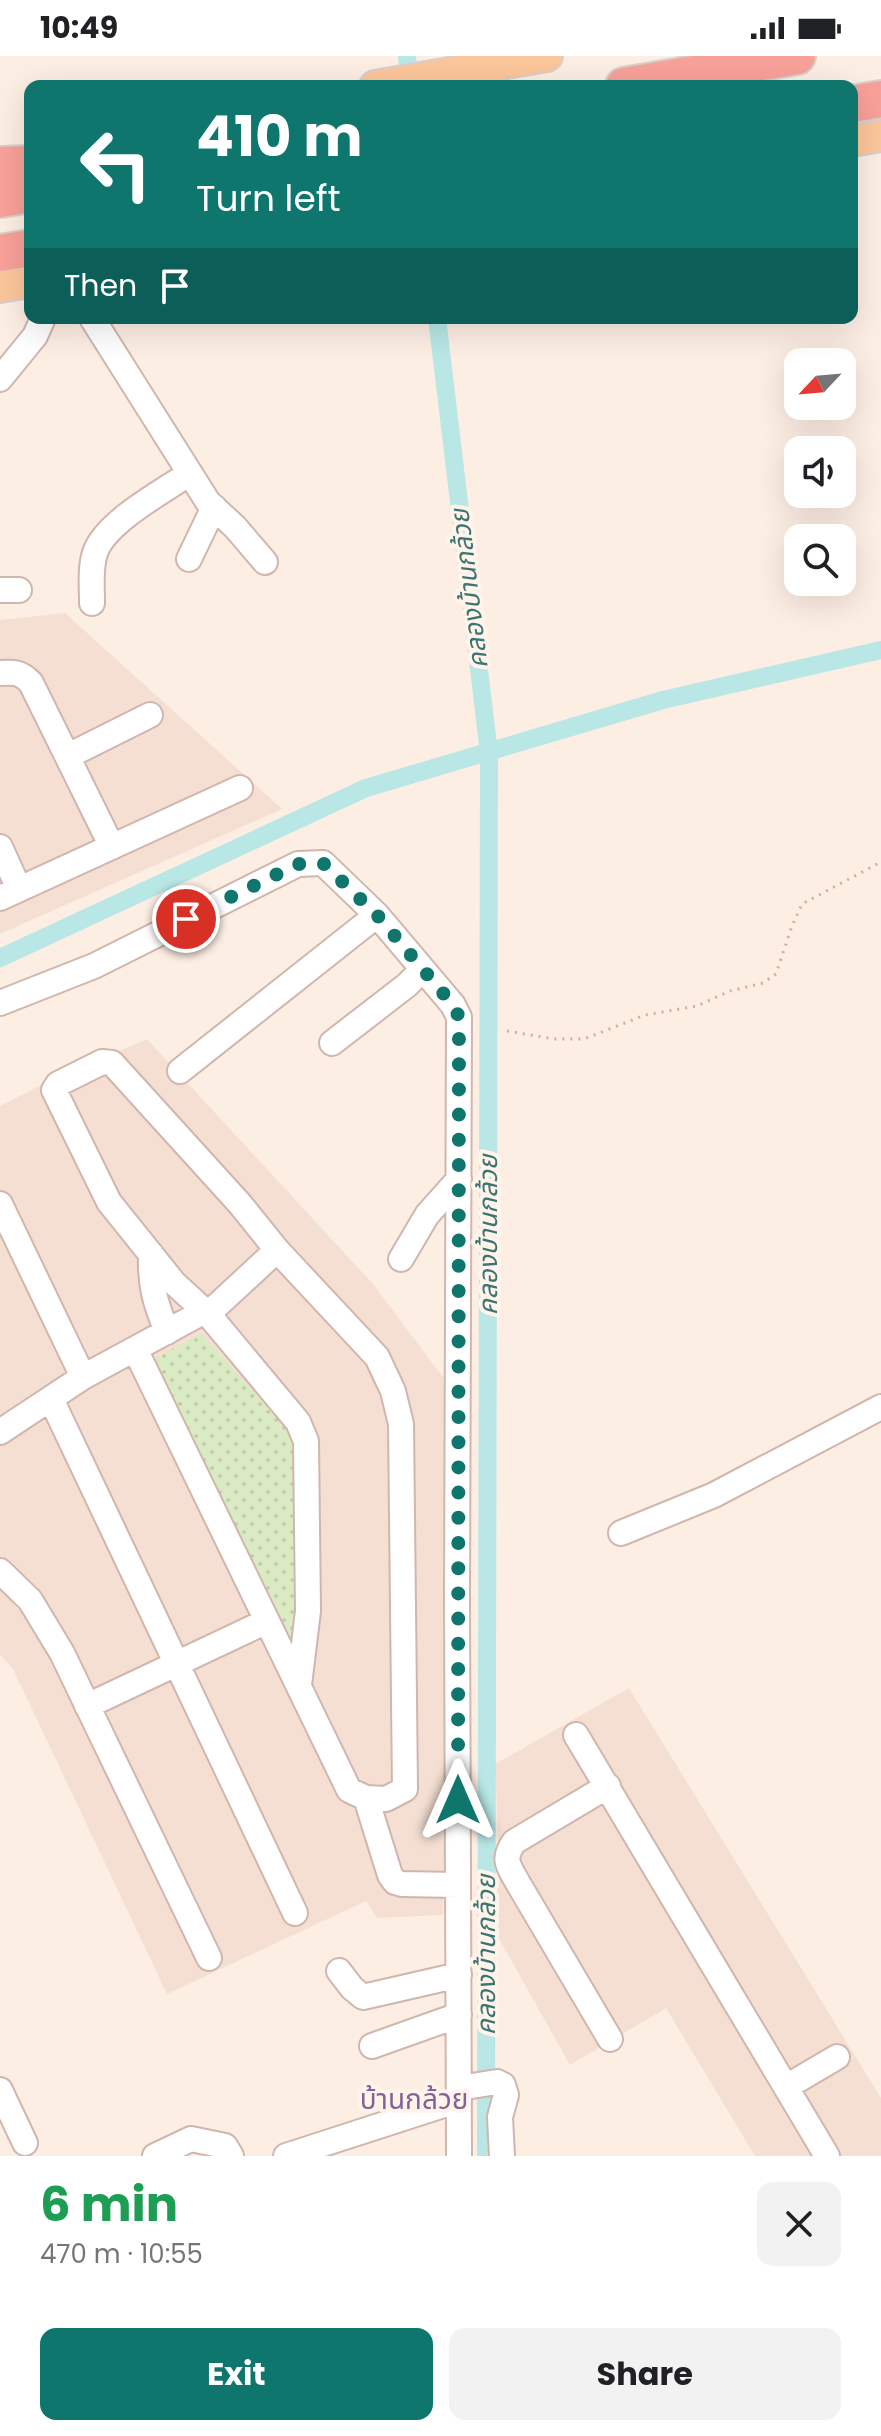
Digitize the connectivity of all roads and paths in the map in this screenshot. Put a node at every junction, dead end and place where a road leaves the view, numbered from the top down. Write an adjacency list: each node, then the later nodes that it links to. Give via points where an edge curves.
1 (547, 56): 3 (main road)
2 (797, 56): 4 (highway)
3 (408, 80)
4 (659, 80)
5 (881, 99): 6 (highway)
6 (858, 103)
7 (881, 136): 8 (main road)
8 (858, 140)
9 (24, 148): 10 (main road)
10 (0, 153)
11 (24, 164): 12 (highway)
12 (0, 165)
13 (24, 195): 14 (highway)
14 (0, 199)
15 (24, 249): 16 (highway)
16 (0, 253)
17 (0, 264): 18 (highway)
18 (24, 267)
19 (24, 283): 20 (main road)
20 (0, 287)
21 (40, 324): 23 (street)
22 (96, 324): 24 (street)
23 (0, 379)
24 (190, 473): 25 (street); 28 (street, via 119,522 98,545)
25 (214, 507): 26 (street); 27 (street)
26 (189, 559)
27 (265, 562)
28 (92, 603)
29 (0, 673): 31 (street, via 15,672 31,683)
30 (150, 715): 31 (street)
31 (68, 756): 34 (street)
32 (240, 788): 34 (street)
33 (0, 847): 36 (street)
34 (112, 847): 36 (street)
35 (881, 862): 40 (path, via 802,904 776,974 763,983 697,1006 645,1015 584,1039)
36 (10, 893)
37 (377, 915): 38 (street); 39 (street, via 323,863 298,864 94,966); 42 (street)
38 (422, 970): 41 (street); 43 (street, via 459,1017)
39 (0, 1003)
40 (507, 1031)
41 (332, 1043)
42 (180, 1071)
43 (459, 1179): 47 (street, via 427,1215); 64 (street)
44 (0, 1204): 51 (street)
45 (277, 1250): 46 (street, via 112,1063 102,1062 58,1084 54,1094 109,1202); 48 (street); 63 (street, via 377,1357 401,1424 405,1789 386,1799)
46 (151, 1254): 48 (street); 49 (street, via 154,1305)
47 (401, 1259)
48 (206, 1313): 49 (street); 59 (street, via 298,1422 306,1441 308,1611)
49 (167, 1332): 50 (street)
50 (135, 1349): 51 (street); 57 (street)
51 (83, 1377): 52 (street)
52 (51, 1399): 54 (street); 58 (street)
53 (881, 1407): 55 (street, via 714,1495)
54 (1, 1430)
55 (621, 1533)
56 (0, 1571): 60 (street, via 30,1600)
57 (267, 1621): 58 (street); 59 (street)
58 (176, 1664): 60 (street); 65 (street)
59 (299, 1685): 63 (street, via 349,1790)
60 (87, 1706): 66 (street)
61 (576, 1735): 62 (street)
62 (608, 1786): 70 (street, via 514,1842 507,1864); 73 (street)
63 (366, 1798): 64 (street, via 395,1882)
64 (457, 1885): 68 (street)
65 (295, 1913)
66 (209, 1958)
67 (339, 1971): 68 (street, via 363,1997)
68 (459, 1975): 69 (street)
69 (459, 2015): 71 (street); 74 (street)
70 (610, 2039)
71 (372, 2046)
72 (837, 2057): 73 (street)
73 (786, 2087): 82 (street)
74 (472, 2089): 79 (street); 80 (street); 81 (street, via 503,2085)
75 (0, 2090): 76 (street)
76 (25, 2143)
77 (155, 2156): 78 (street, via 191,2139 225,2146)
78 (231, 2156)
79 (286, 2156)
80 (459, 2156)
81 (502, 2156)
82 (827, 2156)

